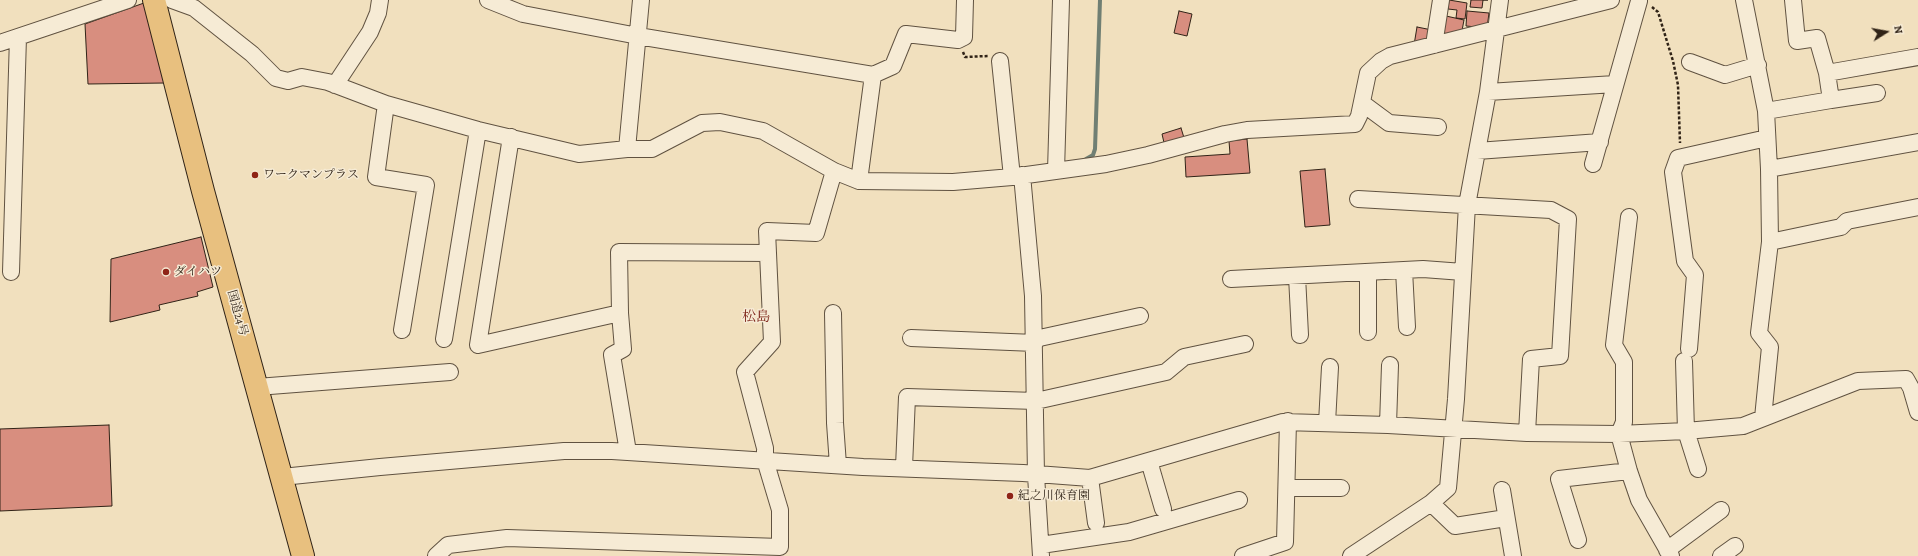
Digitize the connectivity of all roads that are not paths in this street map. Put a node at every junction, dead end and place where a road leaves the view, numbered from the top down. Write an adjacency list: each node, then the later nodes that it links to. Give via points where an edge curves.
1 (128, 0): 17 (street)
2 (154, 0): 74 (highway, 国道24号)
3 (172, 0): 26 (street, via 194,8 252,54 276,78 288,80 302,77)
4 (380, 0): 26 (street, via 370,32)
5 (488, 0): 16 (street, via 523,14)
6 (641, 0): 16 (street)
7 (965, 0): 25 (street, via 964,37 958,40 906,34 893,66)
8 (1061, 0): 43 (street)
9 (1441, 0): 19 (street)
10 (1500, 0): 15 (street)
11 (1611, 0): 15 (street)
12 (1744, 0): 23 (street)
13 (1793, 0): 24 (street, via 1797,41 1817,38)
14 (1639, 1): 27 (street)
15 (1496, 30): 19 (street); 28 (street)
16 (638, 36): 25 (street); 40 (street)
17 (18, 37): 18 (street); 55 (street)
18 (0, 43)
19 (1434, 45): 31 (street, via 1390,56 1381,62 1368,73)
20 (1918, 58): 24 (street)
21 (1000, 61): 46 (street)
22 (1690, 62): 23 (street, via 1725,75)
23 (1758, 66): 33 (street)
24 (1827, 73): 30 (street)
25 (873, 75): 47 (street)
26 (335, 84): 32 (street)
27 (1616, 84): 28 (street); 38 (street)
28 (1488, 92): 41 (street)
29 (1877, 94): 30 (street)
30 (1831, 100): 33 (street)
31 (1362, 103): 34 (street, via 1389,123); 43 (street, via 1360,116 1354,124 1247,130 1106,164)
32 (386, 104): 35 (street); 64 (street, via 376,177 426,185)
33 (1766, 111): 37 (street)
34 (1438, 127)
35 (478, 130): 36 (street); 68 (street)
36 (511, 137): 40 (street, via 579,154); 60 (street, via 478,345)
37 (1767, 138): 44 (street); 82 (street, via 1678,158 1673,172 1685,262 1695,275 1686,355)
38 (1600, 142): 41 (street); 42 (street)
39 (1918, 142): 44 (street)
40 (627, 149): 45 (street, via 652,149 702,123 720,122 763,131)
41 (1477, 151): 49 (street)
42 (1593, 164)
43 (1056, 166): 46 (street)
44 (1769, 169): 52 (street)
45 (834, 171): 47 (street); 53 (street, via 816,233 767,231)
46 (1017, 176): 47 (street, via 953,182); 69 (street, via 1034,296)
47 (859, 181)
48 (1358, 199): 49 (street)
49 (1468, 205): 57 (street); 83 (street, via 1551,210 1568,219 1560,356 1531,359)
50 (1918, 207): 52 (street, via 1847,221 1841,227)
51 (1628, 217): 84 (street, via 1614,344 1624,362 1624,422)
52 (1770, 242): 77 (street, via 1759,333 1770,347)
53 (768, 253): 60 (street, via 619,252); 86 (street, via 772,342 745,372 765,448)
54 (1404, 270): 56 (street); 57 (street); 63 (street)
55 (11, 272)
56 (1368, 272): 58 (street); 65 (street)
57 (1464, 272): 81 (street)
58 (1297, 276): 59 (street); 66 (street)
59 (1231, 279)
60 (620, 313): 85 (street, via 623,349 612,355)
61 (833, 313): 88 (street, via 834,423)
62 (1140, 316): 69 (street)
63 (1407, 327)
64 (402, 330)
65 (1368, 332)
66 (1300, 335)
67 (911, 338): 69 (street)
68 (444, 339)
69 (1031, 342): 75 (street)
70 (1245, 344): 75 (street, via 1184,357 1166,372)
71 (1390, 365): 80 (street)
72 (1330, 367): 79 (street)
73 (450, 372): 74 (street)
74 (257, 387): 93 (highway, 国道24号)
75 (1031, 401): 89 (street, via 907,396); 92 (street)
76 (1918, 412): 77 (street, via 1906,379 1865,380)
77 (1764, 418): 82 (street, via 1743,426)
78 (1288, 421): 79 (street); 87 (street); 95 (street)
79 (1327, 423): 80 (street)
80 (1388, 425): 81 (street)
81 (1453, 428): 83 (street); 99 (street, via 1448,488)
82 (1686, 431): 84 (street); 90 (street)
83 (1527, 433): 84 (street)
84 (1619, 434): 91 (street)
85 (628, 452): 86 (street); 93 (street, via 564,451)
86 (765, 460): 88 (street); 109 (street, via 780,510 780,547 507,538 448,545)
87 (1149, 462): 94 (street); 100 (street)
88 (838, 465): 89 (street)
89 (904, 468): 92 (street, via 1023,472)
90 (1698, 469)
91 (1629, 471): 104 (street, via 1559,479); 107 (street, via 1639,500)
92 (1036, 475): 94 (street); 106 (street)
93 (282, 477): 108 (highway, 国道24号)
94 (1090, 478): 103 (street)
95 (1287, 488): 96 (street); 110 (street, via 1286,542)
96 (1341, 488)
97 (1502, 490): 102 (street)
98 (1239, 500): 106 (street, via 1129,532)
99 (1431, 503): 102 (street, via 1456,526); 111 (street)
100 (1163, 509)
101 (1721, 510): 107 (street)
102 (1506, 518): 112 (street)
103 (1096, 523)
104 (1578, 540)
105 (1735, 546): 113 (street)
106 (1041, 550)
107 (1669, 553)
108 (303, 556)
109 (436, 556)
110 (1243, 556)
111 (1351, 556)
112 (1513, 556)
113 (1721, 556)

